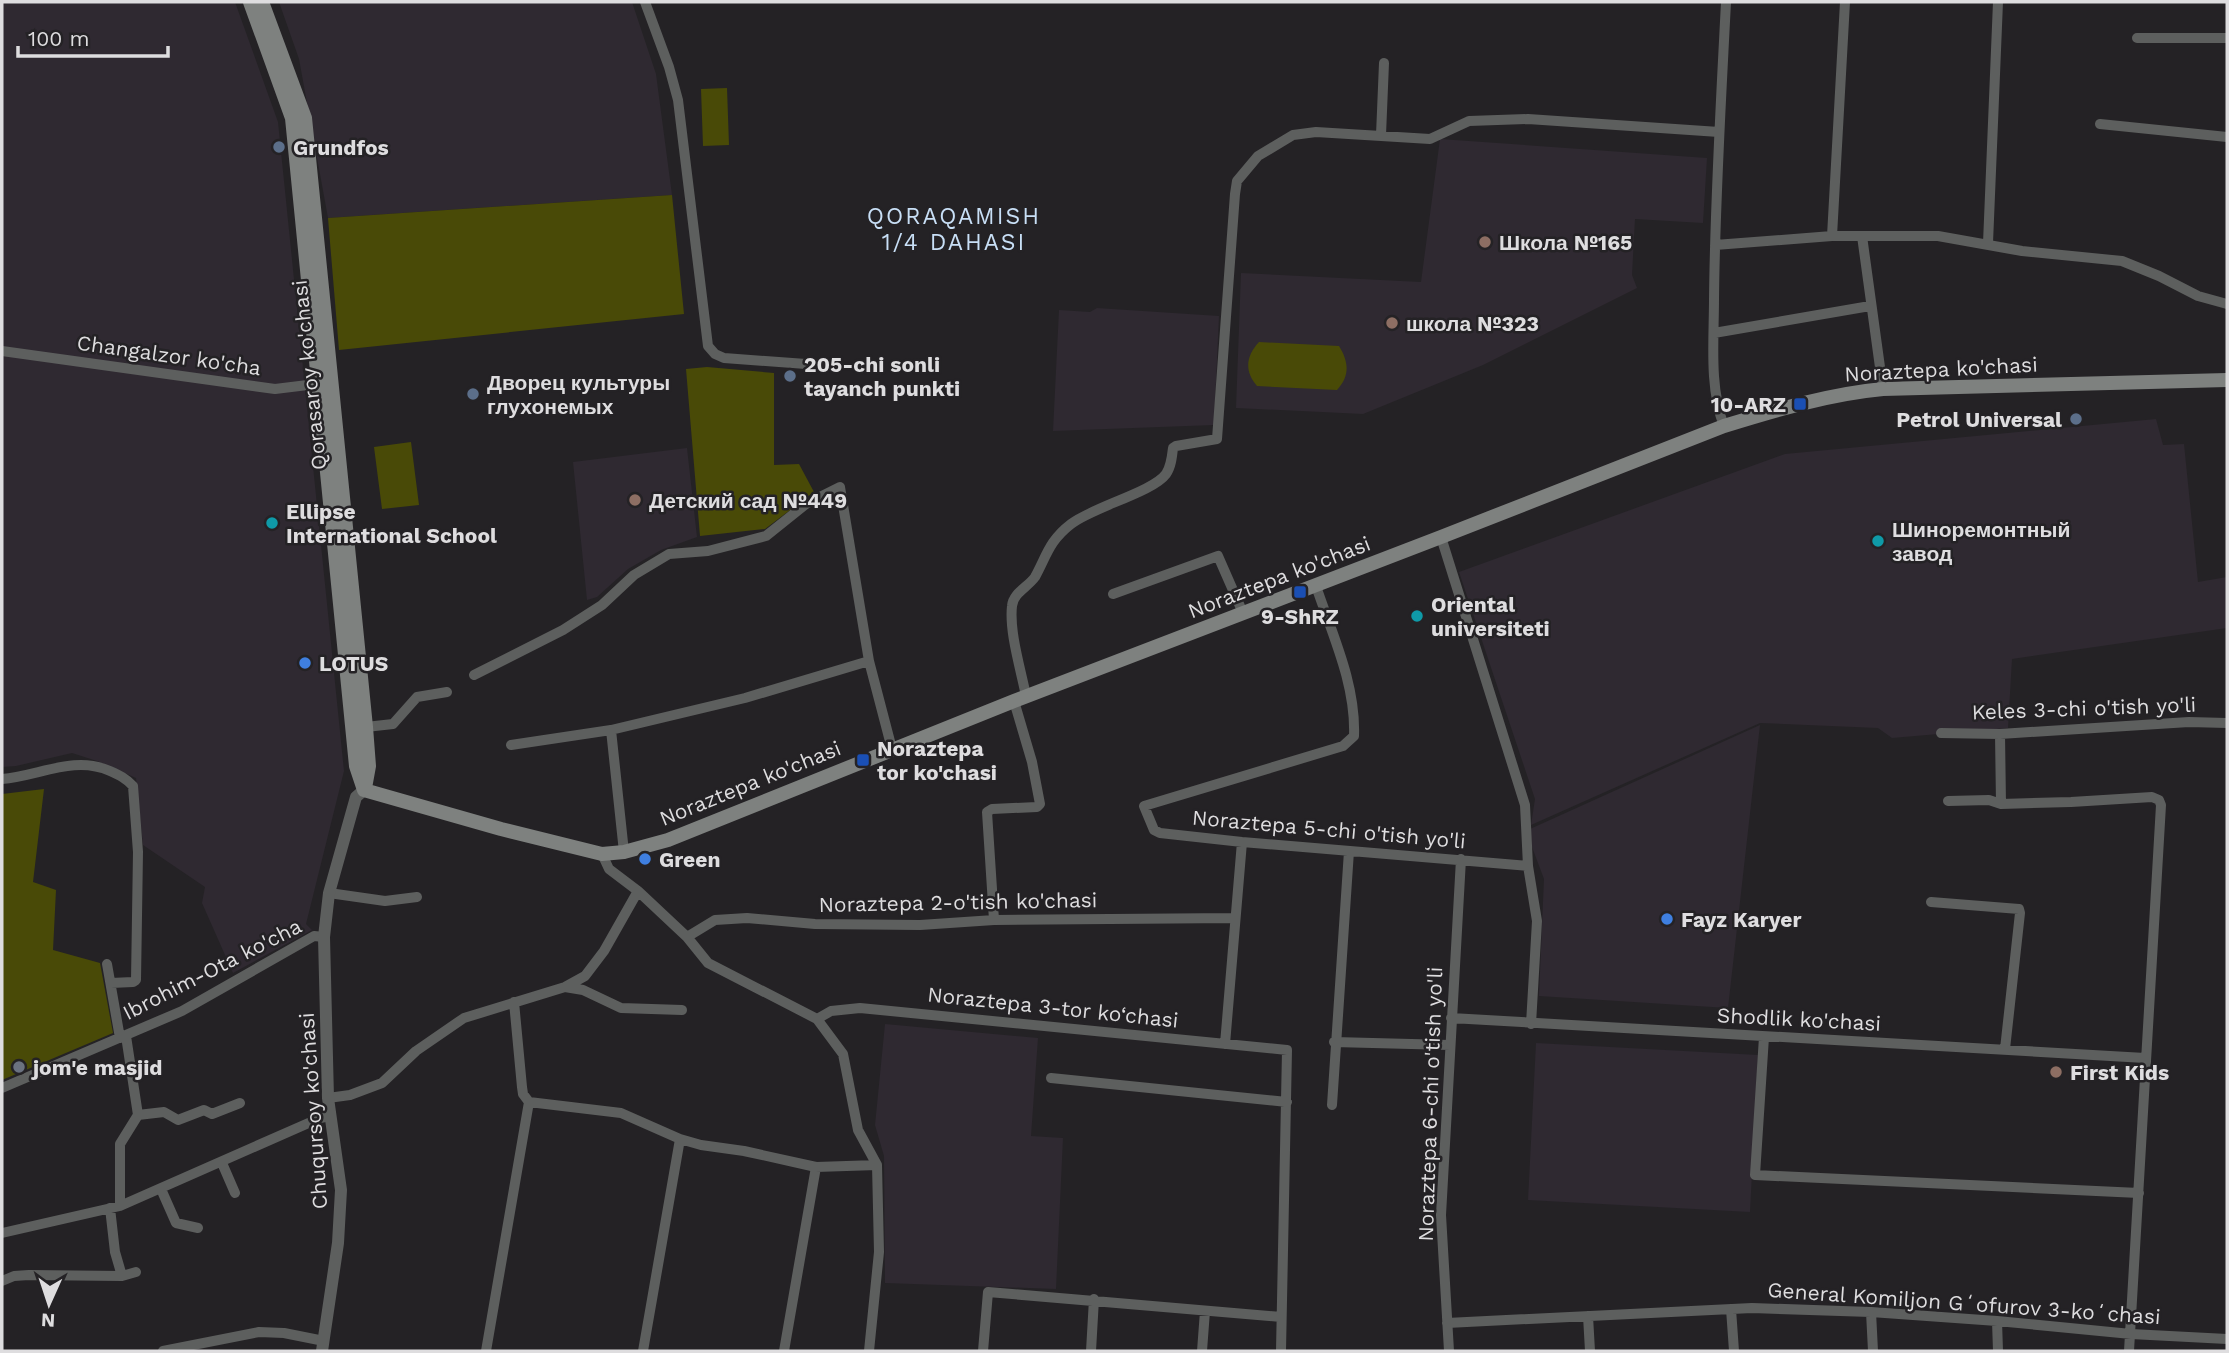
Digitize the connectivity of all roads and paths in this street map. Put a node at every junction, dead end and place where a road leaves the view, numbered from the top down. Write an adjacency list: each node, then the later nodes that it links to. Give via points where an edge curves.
1 (250, 2): 24 (main road, Qorasaroy ko'chasi, via 292,118)
2 (262, 2): 24 (main road, Qorasaroy ko'chasi, via 305,118)
3 (645, 2): 22 (street, via 678,100 708,346 724,358)
4 (1726, 2): 11 (street)
5 (1845, 2): 14 (street)
6 (1998, 2): 16 (street)
7 (2137, 38): 8 (street)
8 (2227, 38)
9 (1384, 63): 12 (street)
10 (2100, 124): 13 (street)
11 (1719, 132): 12 (street, via 1528,119 1469,121 1430,139); 17 (street)
12 (1381, 135): 34 (street, via 1293,135 1258,156 1237,181 1217,439 1173,448 1165,475 1157,482 1072,523 1049,547 1034,577 1012,603)
13 (2227, 137)
14 (1832, 236): 15 (street); 17 (street)
15 (1862, 236): 16 (street, via 1938,236); 19 (street)
16 (1988, 243): 18 (street, via 2122,261 2198,296)
17 (1715, 245): 20 (street)
18 (2227, 304)
19 (1870, 306): 20 (street); 25 (street)
20 (1714, 333): 26 (street, via 1716,397)
21 (2, 351): 24 (street, Changalzor ko'cha, via 275,389)
22 (806, 364)
23 (2227, 380): 25 (main road, Noraztepa ko'chasi)
24 (324, 383): 36 (main road, Qorasaroy ko'chasi); 43 (main road, Qorasaroy ko'chasi, via 355,766)
25 (1884, 389): 26 (main road, Noraztepa ko'chasi, via 1830,397)
26 (1724, 426): 27 (main road, Noraztepa ko'chasi)
27 (1441, 537): 28 (main road, Noraztepa ko'chasi); 51 (street, via 1525,805)
28 (1316, 586): 30 (main road, Noraztepa ko'chasi); 46 (street, Noraztepa 5-chi o'tish yo'li, via 1351,690 1354,736 1343,746 1144,806 1156,832)
29 (1113, 594): 30 (street, via 1218,556)
30 (1243, 613): 34 (main road, Noraztepa ko'chasi)
31 (869, 661): 32 (street, via 840,486 806,504 766,536 708,551 669,554 563,630); 37 (street, via 745,698); 41 (street)
32 (474, 675)
33 (447, 692): 36 (street, via 418,697 393,724)
34 (1020, 699): 41 (main road, Noraztepa ko'chasi); 57 (street, via 1040,804 987,811)
35 (2227, 723): 39 (street, Keles 3-chi o'tish yo'li)
36 (366, 727): 43 (main road, Qorasaroy ko'chasi, via 369,766)
37 (611, 730): 40 (street); 48 (street)
38 (1941, 733): 39 (street, Keles 3-chi o'tish yo'li)
39 (2000, 734): 45 (street)
40 (511, 745)
41 (892, 749): 48 (main road, Noraztepa ko'chasi, via 668,840)
42 (2, 779): 61 (street, via 87,764 127,778 133,786 138,852 136,980)
43 (364, 790): 49 (main road, Noraztepa ko'chasi); 53 (street, Chuqursoy ko'chasi, via 356,797)
44 (1948, 801): 45 (street)
45 (2001, 804): 74 (street, via 2159,800)
46 (1242, 842): 47 (street, Noraztepa 5-chi o'tish yo'li); 56 (street)
47 (1349, 851): 50 (street, Noraztepa 5-chi o'tish yo'li); 70 (street)
48 (624, 852): 49 (main road, Noraztepa ko'chasi)
49 (602, 854): 52 (street, via 609,869)
50 (1461, 859): 51 (street, Noraztepa 5-chi o'tish yo'li); 65 (street, Noraztepa 6-chi o'tish yo'li)
51 (1528, 866): 67 (street, via 1537,921)
52 (638, 891): 59 (street); 62 (street, via 598,960 585,976)
53 (329, 893): 54 (street, via 385,901); 58 (street, Chuqursoy ko'chasi)
54 (416, 897)
55 (1931, 902): 73 (street, via 2019,909)
56 (1235, 918): 57 (street, Noraztepa 2-o'tish ko'chasi); 71 (street)
57 (994, 920): 59 (street, Noraztepa 2-o'tish ko'chasi, via 857,925 747,918 715,920)
58 (324, 937): 68 (street, Ibrohim-Ota ko'cha, via 314,936 181,1011); 77 (street, Chuqursoy ko'chasi)
59 (687, 937): 66 (street, via 708,963)
60 (107, 964): 61 (street)
61 (111, 983): 68 (street)
62 (565, 987): 63 (street); 64 (street, via 583,990 621,1008)
63 (514, 1002): 77 (street, via 464,1018 416,1051 382,1083); 78 (street, via 523,1094)
64 (682, 1010)
65 (1451, 1018): 67 (street, Shodlik ko'chasi); 72 (street, Noraztepa 6-chi o'tish yo'li)
66 (817, 1019): 71 (street, Noraztepa 3-tor ko‘chasi, via 831,1011 860,1008); 86 (street, via 842,1054 858,1130)
67 (1531, 1024): 69 (street, Shodlik ko'chasi)
68 (123, 1037): 76 (street, Ibrohim-Ota ko'cha); 82 (street)
69 (1764, 1037): 73 (street, Shodlik ko'chasi); 90 (street, via 1755,1175)
70 (1334, 1042): 72 (street); 81 (street)
71 (1225, 1044): 79 (street, Noraztepa 3-tor ko‘chasi, via 1287,1050)
72 (1450, 1045): 104 (street, Noraztepa 6-chi o'tish yo'li, via 1441,1215)
73 (2005, 1049): 74 (street, Shodlik ko'chasi)
74 (2145, 1058): 90 (street)
75 (1051, 1078): 79 (street)
76 (2, 1088)
77 (328, 1098): 83 (street, Chuqursoy ko'chasi)
78 (529, 1102): 84 (street, via 621,1113); 109 (street)
79 (1287, 1102): 102 (street)
80 (240, 1103): 82 (street, via 178,1120 164,1112)
81 (1332, 1105)
82 (138, 1115): 91 (street, via 120,1144)
83 (331, 1116): 85 (street); 107 (street, Chuqursoy ko'chasi, via 341,1207)
84 (680, 1139): 87 (street); 110 (street)
85 (222, 1163): 88 (street); 89 (street)
86 (877, 1165): 87 (street); 112 (street, via 878,1252)
87 (816, 1167): 111 (street)
88 (161, 1189): 91 (street); 92 (street, via 176,1223)
89 (235, 1193)
90 (2138, 1193): 105 (street)
91 (115, 1207): 93 (street); 95 (street, via 115,1252)
92 (198, 1228)
93 (2, 1233)
94 (136, 1272): 95 (street)
95 (122, 1276): 96 (street, via 29,1275)
96 (2, 1281)
97 (1094, 1299): 99 (street); 113 (street, via 988,1292); 114 (street)
98 (1731, 1309): 100 (street, General Komiljon Gʻofurov 3-koʻchasi); 101 (street, General Komiljon Gʻofurov 3-koʻchasi); 119 (street)
99 (1205, 1311): 102 (street); 115 (street)
100 (1871, 1312): 103 (street, General Komiljon Gʻofurov 3-koʻchasi); 120 (street)
101 (1588, 1316): 104 (street, General Komiljon Gʻofurov 3-koʻchasi); 118 (street)
102 (1281, 1317): 116 (street)
103 (1997, 1321): 105 (street, General Komiljon Gʻofurov 3-koʻchasi); 121 (street)
104 (1447, 1323): 117 (street, Noraztepa 6-chi o'tish yo'li)
105 (2131, 1334): 106 (street, General Komiljon Gʻofurov 3-koʻchasi); 122 (street)
106 (2227, 1339)
107 (323, 1346): 108 (street, via 259,1332)
108 (163, 1351)
109 (486, 1351)
110 (643, 1351)
111 (784, 1351)
112 (869, 1351)
113 (983, 1351)
114 (1091, 1351)
115 (1202, 1351)
116 (1281, 1351)
117 (1449, 1351)
118 (1590, 1351)
119 (1734, 1351)
120 (1873, 1351)
121 (1998, 1351)
122 (2129, 1351)

